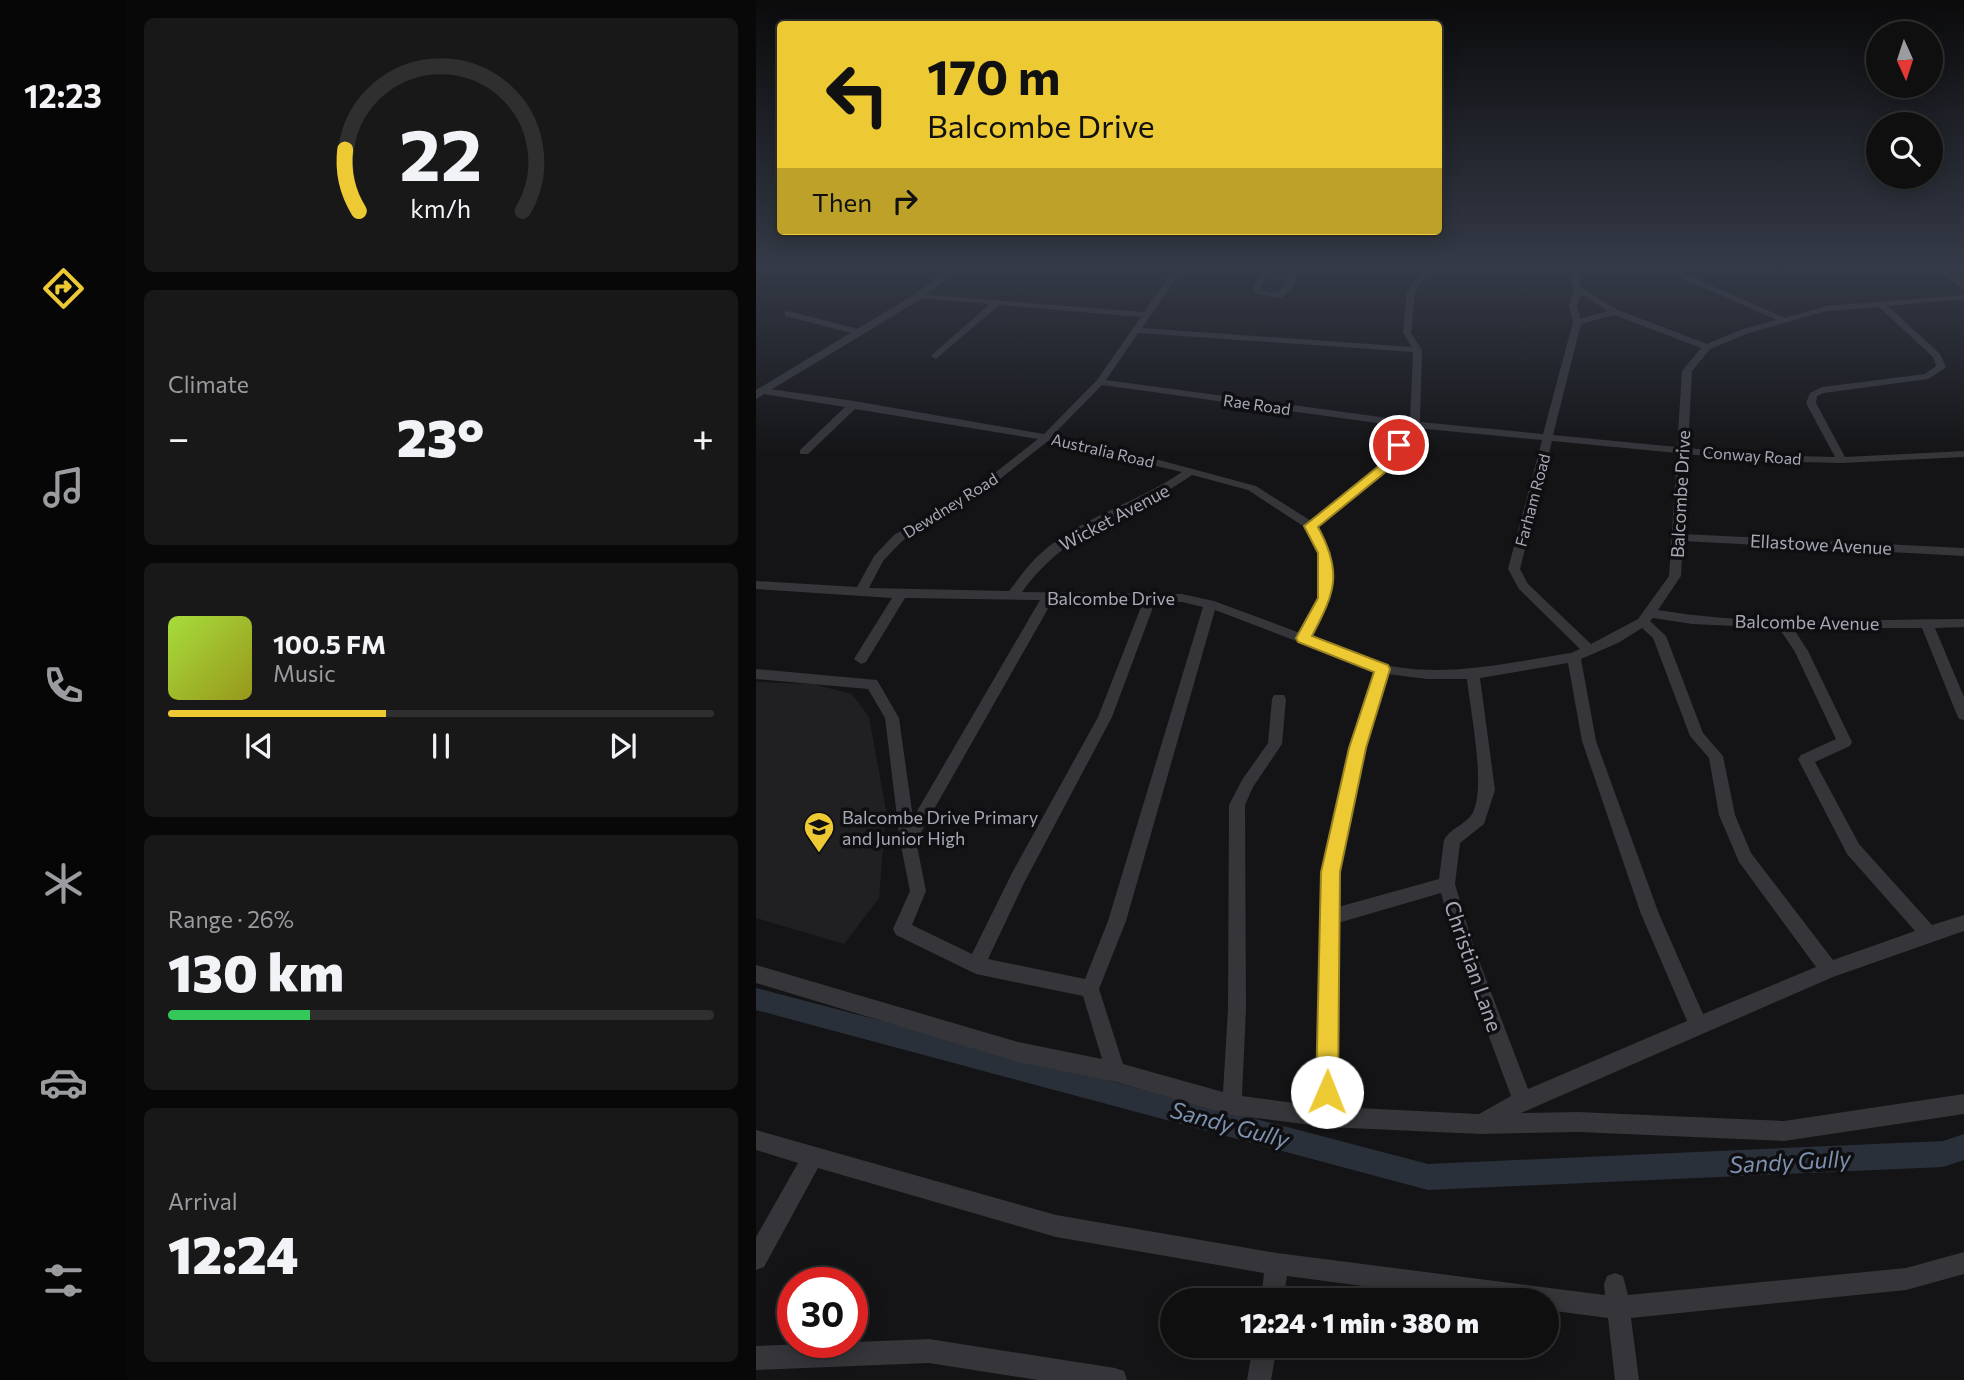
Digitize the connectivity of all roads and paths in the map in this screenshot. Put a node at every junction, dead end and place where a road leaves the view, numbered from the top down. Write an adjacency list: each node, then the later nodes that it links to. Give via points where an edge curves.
1 (849, 329): 10 (street)
2 (863, 329): 10 (street)
3 (967, 329): 13 (street)
4 (1407, 329): 12 (street)
5 (1575, 329): 18 (street, Farham Road)
6 (1661, 329): 11 (street)
7 (1752, 329): 11 (street)
8 (1908, 329): 23 (street, via 1937,356 1941,368 1928,376 1822,390 1814,395 1811,403)
9 (1136, 330): 12 (street); 14 (street, Dewdney Road)
10 (859, 332): 15 (street)
11 (1707, 347): 20 (street, Balcombe Drive, via 1687,371)
12 (1418, 350): 17 (street)
13 (936, 356)
14 (1100, 382): 17 (street, Rae Road); 19 (street, Dewdney Road)
15 (760, 393): 16 (street, Australia Road)
16 (854, 404): 19 (street, Australia Road); 21 (street)
17 (1415, 422): 18 (street, Conway Road); 25 (street, via 1384,468)
18 (1549, 436): 20 (street, Conway Road); 40 (street, Farham Road, via 1514,569 1523,586)
19 (1046, 437): 24 (street, Australia Road); 29 (street, Dewdney Road, via 991,481 898,538 878,559)
20 (1680, 450): 23 (street, Conway Road); 26 (street, Balcombe Drive)
21 (804, 452)
22 (1964, 454): 23 (street, Conway Road)
23 (1842, 460)
24 (1191, 471): 25 (street, Australia Road, via 1252,488); 31 (street, Wicket Avenue, via 1049,552)
25 (1311, 526): 39 (street, via 1325,553 1325,598)
26 (1679, 537): 27 (street, Ellastowe Avenue); 35 (street, Balcombe Drive, via 1675,576)
27 (1964, 552)
28 (757, 587): 29 (street, Balcombe Drive)
29 (861, 591): 30 (street, Balcombe Drive)
30 (901, 594): 31 (street, Balcombe Drive); 41 (street)
31 (1012, 596): 32 (street, Balcombe Drive)
32 (1048, 598): 33 (street, Balcombe Drive); 47 (street)
33 (1150, 599): 34 (street, Balcombe Drive, via 1182,598); 52 (street, via 1105,717)
34 (1210, 604): 39 (street, Balcombe Drive); 55 (street, via 1117,921)
35 (1647, 618): 38 (street, Balcombe Avenue); 40 (street, Balcombe Drive); 53 (street, via 1659,636 1698,736 1716,756 1727,815 1745,857)
36 (1927, 623): 37 (street, Balcombe Avenue); 38 (street, Balcombe Avenue); 46 (street)
37 (1964, 623)
38 (1783, 624): 51 (street, via 1845,742 1806,759 1853,849)
39 (1304, 638): 42 (street, Balcombe Drive)
40 (1582, 654): 44 (street, Balcombe Drive); 56 (street, via 1589,741 1650,914)
41 (861, 659)
42 (1382, 669): 44 (street, Balcombe Drive); 49 (street, via 1357,748 1330,872)
43 (756, 674): 47 (street, via 872,684 892,718)
44 (1472, 674): 48 (street, Christian Lane, via 1487,790 1478,819 1452,840)
45 (1279, 699): 60 (street, via 1275,744 1237,805)
46 (1964, 715)
47 (908, 841): 52 (street, via 918,891 902,929)
48 (1447, 884): 49 (street); 58 (street, Christian Lane, via 1464,945)
49 (1330, 917): 61 (street)
50 (1964, 923): 51 (street)
51 (1929, 934): 53 (street)
52 (976, 965): 55 (street)
53 (1829, 970): 56 (street)
54 (756, 974): 57 (street, via 1018,1052)
55 (1090, 989): 57 (street)
56 (1699, 1026): 58 (street)
57 (1116, 1072): 60 (street)
58 (1523, 1101): 62 (street)
59 (1964, 1104): 62 (street, via 1784,1131 1578,1122)
60 (1232, 1105): 61 (street)
61 (1327, 1117): 62 (street)
62 (1481, 1124)
63 (756, 1140): 64 (street)
64 (813, 1157): 65 (street); 67 (street, via 1056,1226)
65 (756, 1259)
66 (1964, 1263): 69 (street, via 1906,1279)
67 (1277, 1264): 68 (street); 69 (street)
68 (1274, 1288)
69 (1616, 1296): 74 (street)
70 (756, 1358): 72 (street, via 929,1351)
71 (1263, 1358): 73 (street)
72 (1115, 1380)
73 (1259, 1380)
74 (1627, 1380)

